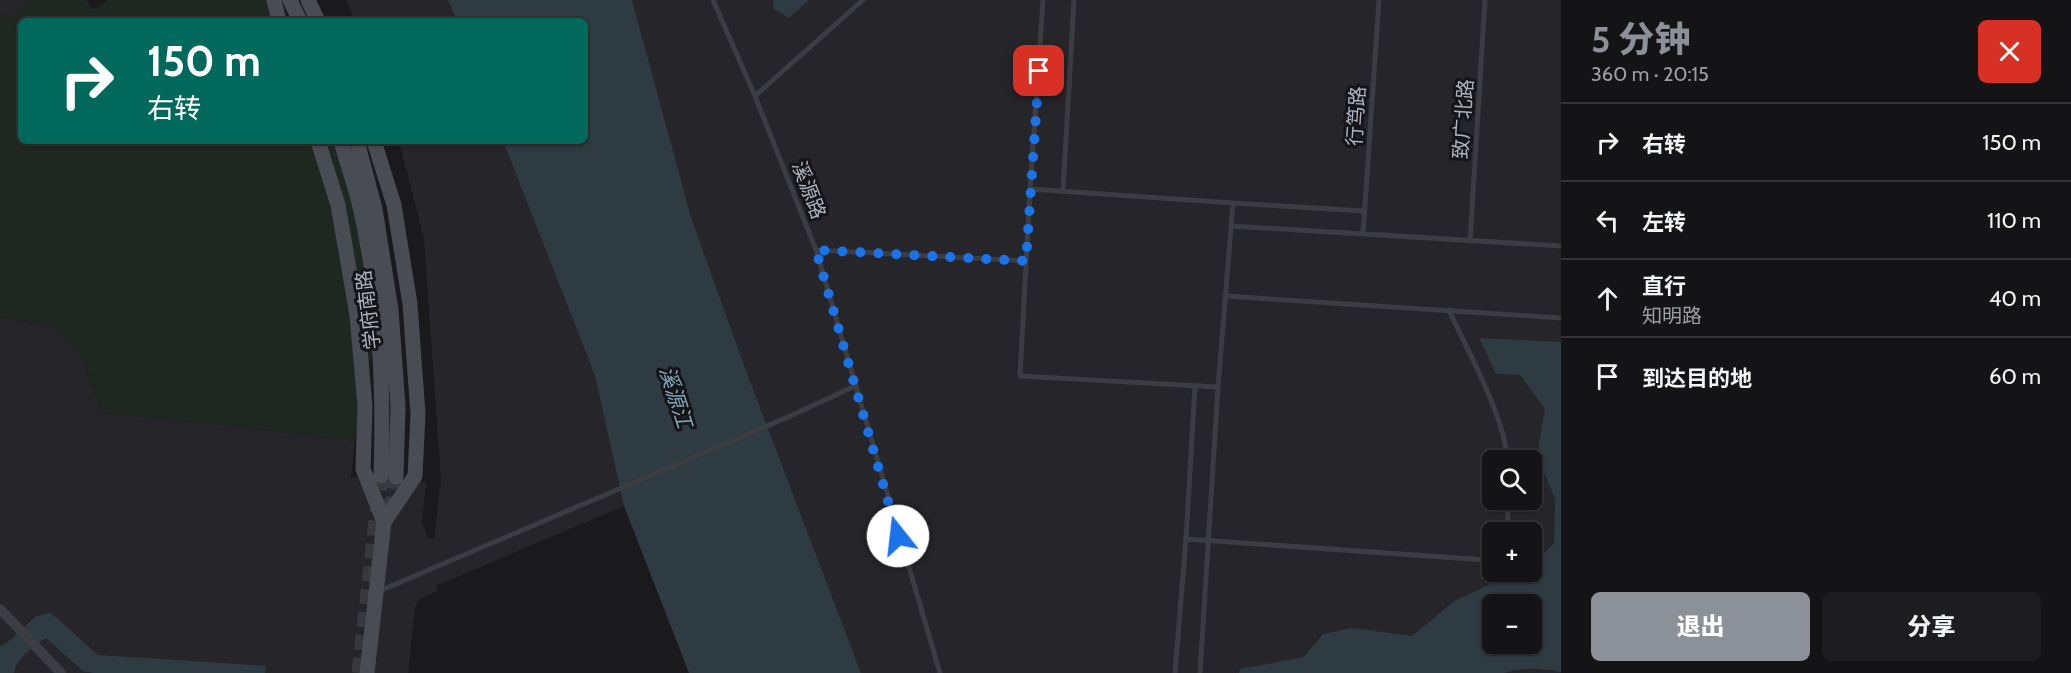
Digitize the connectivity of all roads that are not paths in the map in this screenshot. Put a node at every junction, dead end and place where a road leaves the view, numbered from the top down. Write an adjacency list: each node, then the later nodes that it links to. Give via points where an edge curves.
1 (274, 0): 10 (main road)
2 (290, 0): 11 (main road)
3 (308, 0): 12 (main road)
4 (712, 0): 13 (lane, 溪源路)
5 (863, 0): 13 (lane)
6 (1043, 0): 18 (lane)
7 (1074, 0): 19 (lane)
8 (1379, 0): 21 (lane, 行笃路)
9 (1485, 0): 24 (lane, 致广北路)
10 (278, 18)
11 (299, 18)
12 (317, 18)
13 (755, 96): 26 (lane, 溪源路)
14 (319, 144): 35 (main road, via 338,205 357,315 365,406 363,469)
15 (341, 144): 16 (main road, 学府南路, via 361,211 377,312 388,476 398,407 391,310 375,209)
16 (358, 144)
17 (375, 144): 35 (main road, via 394,206 410,304 418,414 415,476)
18 (1030, 189): 19 (lane); 27 (lane)
19 (1063, 191): 20 (lane)
20 (1233, 203): 21 (lane); 22 (lane)
21 (1364, 212): 23 (lane, 行笃路)
22 (1231, 226): 23 (lane); 28 (lane)
23 (1362, 234): 24 (lane)
24 (1470, 241): 25 (lane)
25 (1561, 246)
26 (816, 250): 27 (lane); 31 (lane, 溪源路)
27 (1026, 261): 32 (lane, via 1020,376)
28 (1225, 296): 29 (lane); 33 (lane)
29 (1449, 310): 30 (lane); 34 (lane, via 1497,416)
30 (1561, 318)
31 (855, 386): 39 (lane); 43 (lane, 溪源路)
32 (1195, 386): 33 (lane); 36 (lane)
33 (1218, 387): 37 (lane)
34 (1506, 450)
35 (384, 522): 39 (main road)
36 (1186, 539): 37 (lane); 44 (lane)
37 (1209, 539): 38 (lane); 45 (lane)
38 (1482, 560)
39 (376, 592): 42 (main road)
40 (0, 609): 41 (street)
41 (61, 673)
42 (367, 673)
43 (940, 673)
44 (1175, 673)
45 (1200, 673)

